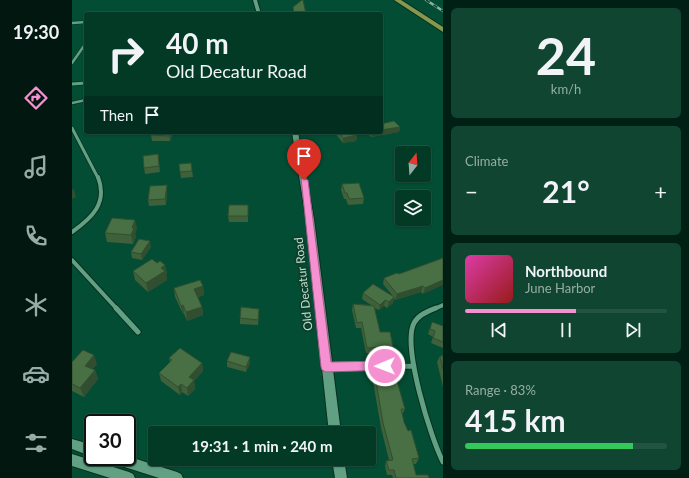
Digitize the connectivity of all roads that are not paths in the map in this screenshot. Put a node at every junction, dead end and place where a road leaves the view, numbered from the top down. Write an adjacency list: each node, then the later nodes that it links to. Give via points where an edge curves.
1 (255, 0): 4 (street)
2 (397, 0): 8 (main road)
3 (405, 0): 7 (main road)
4 (258, 12)
5 (72, 22): 6 (street)
6 (84, 22)
7 (443, 24)
8 (443, 30)
9 (84, 46): 10 (street)
10 (72, 63)
11 (84, 83): 12 (street)
12 (72, 84)
13 (84, 100): 14 (lane)
14 (72, 103)
15 (72, 128): 17 (street, via 99,175 102,190 101,201 95,212 81,227)
16 (295, 134): 22 (street, Old Decatur Road, via 310,219)
17 (72, 232)
18 (72, 260): 20 (street)
19 (443, 305): 21 (street, via 416,320 412,325 409,341)
20 (138, 332)
21 (414, 366): 22 (street); 27 (street)
22 (326, 367): 23 (street, Old Decatur Road)
23 (334, 426)
24 (72, 444): 25 (street)
25 (84, 448)
26 (72, 460): 30 (street)
27 (443, 462)
28 (136, 465): 31 (street)
29 (339, 466): 32 (street)
30 (129, 478)
31 (177, 478)
32 (341, 478)

